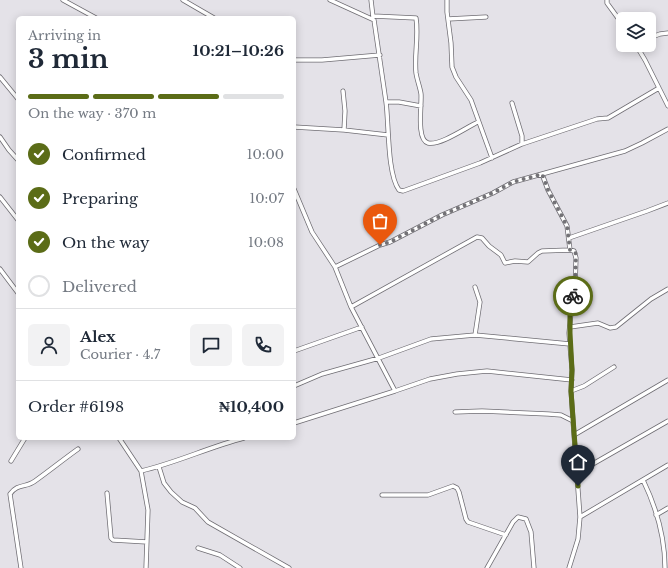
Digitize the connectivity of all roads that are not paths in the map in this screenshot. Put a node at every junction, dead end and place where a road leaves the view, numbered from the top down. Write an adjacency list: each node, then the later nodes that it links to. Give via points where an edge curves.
1 (62, 0): 8 (street)
2 (183, 0): 9 (street)
3 (330, 0): 11 (street)
4 (370, 0): 11 (street)
5 (447, 0): 12 (street)
6 (607, 0): 7 (street)
7 (616, 14)
8 (92, 16)
9 (211, 16)
10 (486, 17): 12 (street)
11 (374, 18): 16 (street); 24 (street, via 416,18 416,73)
12 (448, 20): 26 (street, via 452,67 471,100)
13 (668, 33): 14 (street)
14 (656, 35)
15 (640, 52): 19 (street)
16 (380, 55): 17 (street); 22 (street)
17 (296, 60)
18 (0, 78): 21 (street)
19 (659, 88): 25 (street); 32 (street, via 608,118)
20 (343, 91): 29 (street)
21 (16, 97)
22 (386, 102): 24 (street); 30 (street)
23 (512, 103): 32 (street)
24 (421, 106): 26 (street, via 421,135 426,143 451,137)
25 (668, 106)
26 (478, 122): 34 (street)
27 (296, 127): 29 (street)
28 (668, 129): 35 (street, via 625,151)
29 (344, 130): 30 (street)
30 (388, 135): 34 (street, via 392,172 397,187 403,191)
31 (0, 137): 33 (street)
32 (522, 144): 34 (street)
33 (16, 158)
34 (492, 158)
35 (542, 174): 40 (street, via 567,226); 42 (street, via 513,182)
36 (296, 194): 42 (street, via 312,232)
37 (0, 198): 39 (street)
38 (668, 203): 40 (street)
39 (16, 218)
40 (569, 238): 41 (street)
41 (570, 250): 47 (street, via 542,251 528,262 505,263 501,255 482,238 477,238); 49 (street, via 574,251 576,258)
42 (334, 267): 47 (street)
43 (0, 269): 46 (street)
44 (475, 287): 50 (street, via 480,302)
45 (668, 289): 49 (street, via 616,327 610,328 598,323)
46 (16, 290)
47 (351, 307): 48 (street)
48 (362, 327): 52 (street); 53 (street)
49 (570, 327): 51 (street)
50 (475, 336): 51 (street); 53 (street, via 431,339)
51 (570, 344): 55 (street)
52 (296, 349)
53 (378, 358): 57 (street, via 322,374); 58 (street)
54 (614, 367): 59 (street)
55 (572, 380): 58 (street, via 487,371 430,379); 59 (street)
56 (668, 380): 64 (street)
57 (296, 385)
58 (395, 391): 63 (street)
59 (571, 391): 62 (street)
60 (455, 412): 62 (street, via 548,414 561,415)
61 (668, 420): 73 (street)
62 (573, 421): 64 (street)
63 (296, 422)
64 (574, 435): 73 (street)
65 (24, 440): 69 (street)
66 (120, 440): 72 (street)
67 (236, 440): 71 (street)
68 (78, 449): 83 (street, via 33,483 22,485 10,494)
69 (11, 461)
70 (668, 465): 74 (street)
71 (159, 467): 72 (street); 86 (street, via 164,483 182,502 195,508 208,522)
72 (141, 471): 81 (street, via 148,510)
73 (577, 473): 79 (street)
74 (643, 480): 78 (street); 79 (street)
75 (107, 493): 81 (street, via 111,538)
76 (382, 495): 80 (street, via 428,496 454,486 459,492 468,522)
77 (668, 508): 78 (street)
78 (656, 515): 90 (street, via 664,550)
79 (580, 517): 89 (street, via 578,539)
80 (506, 535): 87 (street); 88 (street, via 515,519 526,519 531,532)
81 (147, 542): 84 (street)
82 (198, 548): 85 (street, via 220,556)
83 (21, 568)
84 (146, 568)
85 (240, 568)
86 (289, 568)
87 (487, 568)
88 (534, 568)
89 (569, 568)
90 (665, 568)

